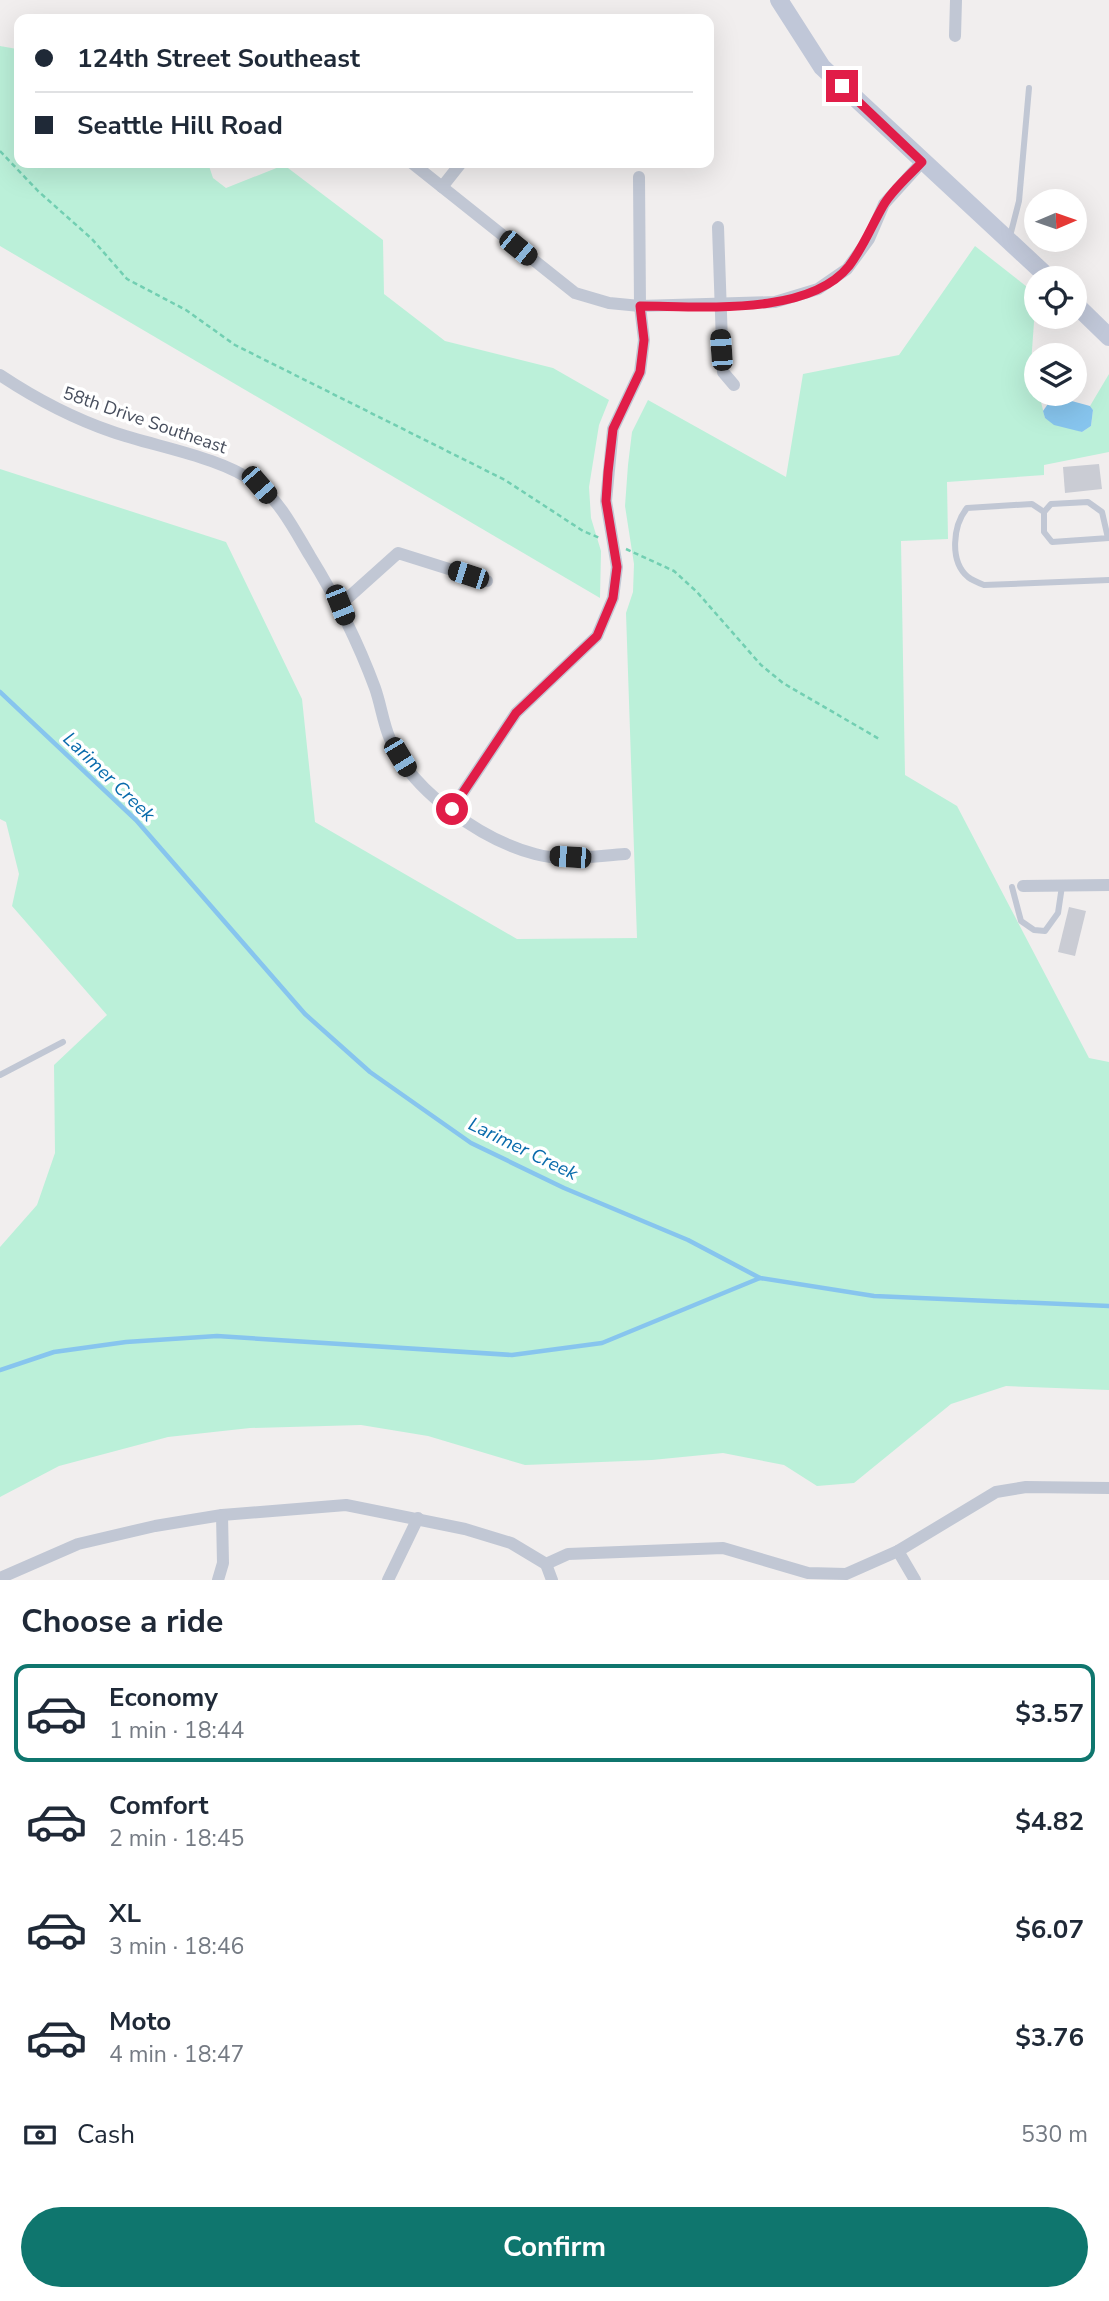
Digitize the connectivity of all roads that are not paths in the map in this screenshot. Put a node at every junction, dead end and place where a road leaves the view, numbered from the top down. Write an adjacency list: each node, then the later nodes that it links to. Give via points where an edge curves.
1 (779, 0): 5 (main road, via 822,67)
2 (956, 0): 3 (street)
3 (956, 36)
4 (1029, 88): 11 (lane, via 1019,201)
5 (922, 162): 11 (main road); 14 (street, via 884,204 869,239 847,269 818,289 775,302)
6 (418, 168): 9 (street)
7 (457, 168): 9 (street)
8 (639, 177): 13 (street)
9 (442, 187): 13 (street, via 575,293)
10 (718, 227): 14 (street)
11 (1009, 241): 12 (main road)
12 (1036, 266)
13 (640, 306): 14 (street); 24 (street, via 644,340 640,372 613,429 606,501 617,567 613,598 597,636 516,713)
14 (718, 306): 18 (street, via 723,372)
15 (1087, 316): 16 (main road)
16 (1109, 337)
17 (0, 375): 23 (street, 58th Drive Southeast, via 46,406 232,468 259,485 287,518)
18 (734, 385)
19 (1044, 512): 20 (lane, via 1044,531 1052,542); 20 (lane, via 1051,504 1088,502 1102,512); 21 (lane, via 1032,504 967,508 957,520 956,535 957,559 967,577 984,585)
20 (1109, 538)
21 (1109, 580)
22 (487, 581): 23 (street, via 398,553)
23 (340, 605): 24 (street, 58th Drive Southeast, via 375,689 390,740 410,775 431,797)
24 (452, 809): 25 (street, 58th Drive Southeast, via 489,835 536,855 582,858)
25 (625, 854)
26 (1109, 885): 27 (street)
27 (1062, 886): 28 (street); 28 (lane, via 1058,913 1045,931 1021,921)
28 (1018, 887)
29 (63, 1042): 30 (lane)
30 (0, 1075)
31 (1109, 1488): 34 (street, via 1026,1487 996,1492)
32 (222, 1516): 33 (street, via 346,1505); 36 (street, via 78,1544); 37 (street, via 223,1563)
33 (418, 1518): 35 (street, via 511,1543); 38 (street)
34 (898, 1551): 35 (street, via 846,1574 808,1573 723,1548 568,1554); 40 (street)
35 (546, 1564): 39 (street)
36 (0, 1577)
37 (218, 1580)
38 (388, 1580)
39 (552, 1580)
40 (915, 1580)

